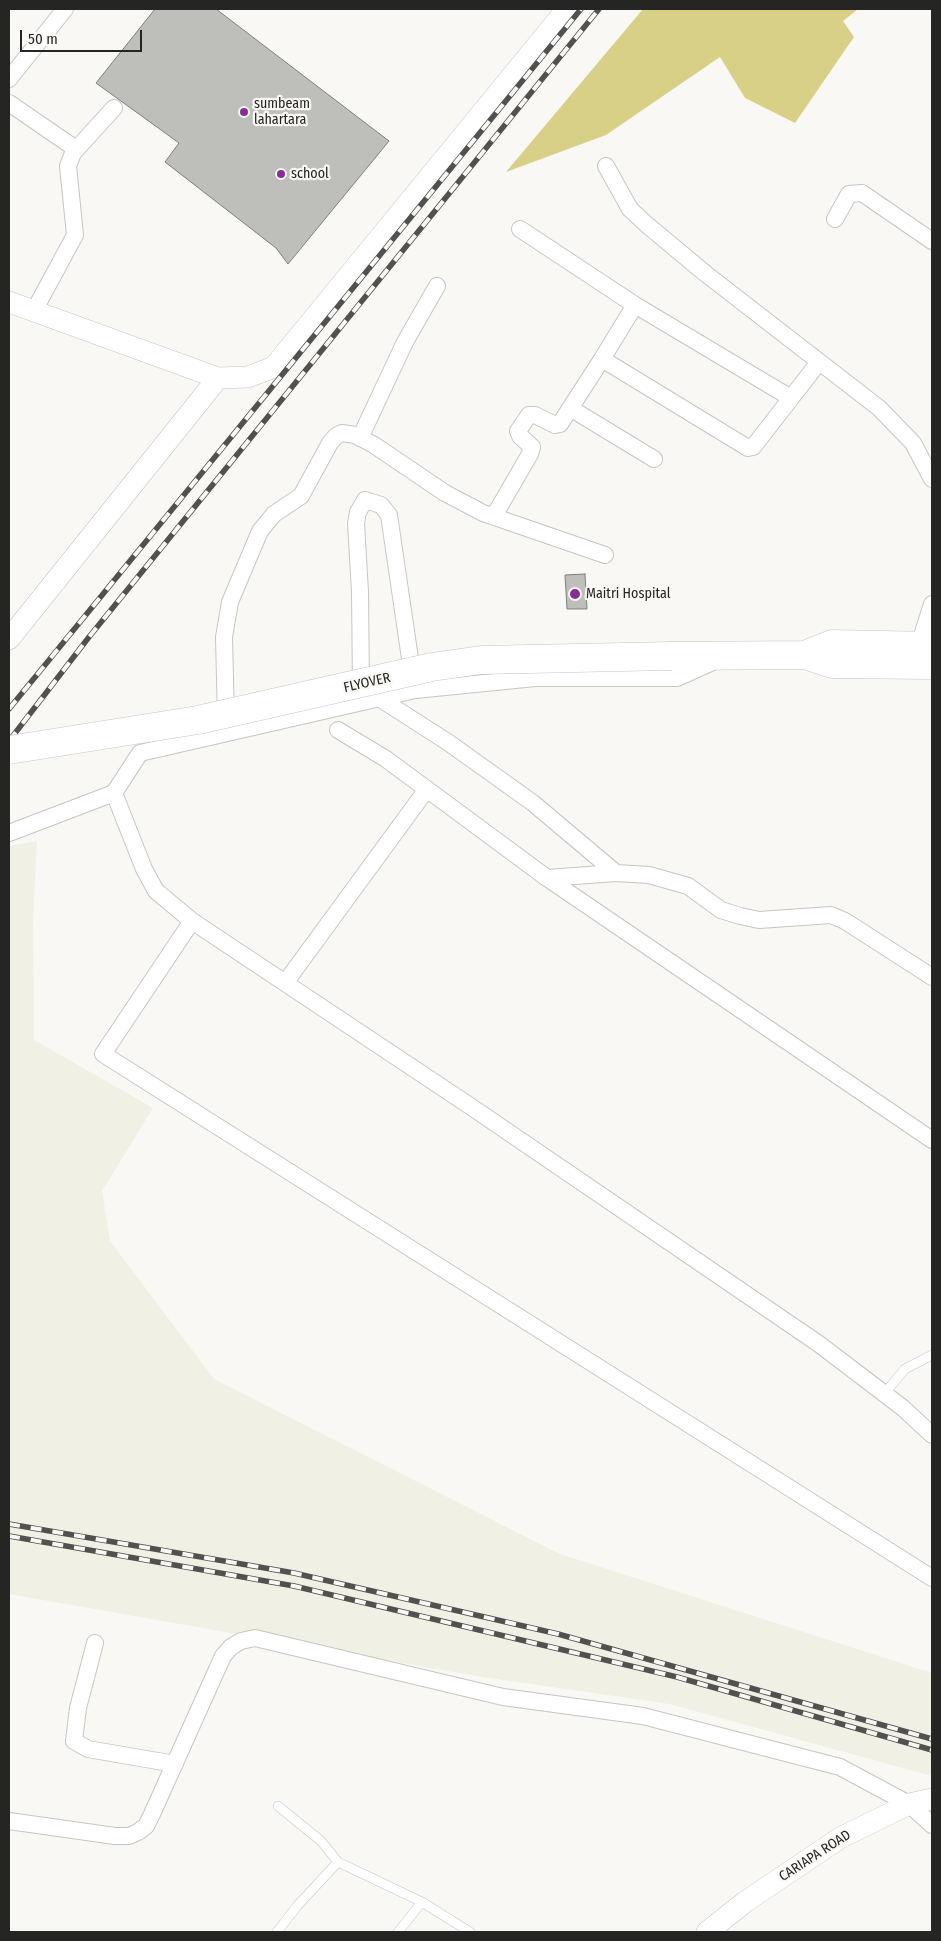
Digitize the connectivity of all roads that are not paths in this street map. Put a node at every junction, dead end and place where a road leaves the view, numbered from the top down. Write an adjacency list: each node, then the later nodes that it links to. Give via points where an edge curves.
1 (65, 9): 3 (street)
2 (567, 9): 17 (street, via 274,367 248,377)
3 (9, 79)
4 (9, 103): 6 (street)
5 (114, 108): 6 (street)
6 (76, 150): 14 (street, via 68,166 75,235)
7 (606, 166): 16 (street, via 630,209 646,224)
8 (835, 219): 10 (street, via 849,194 862,193)
9 (520, 229): 13 (street)
10 (932, 241)
11 (438, 286): 20 (street, via 405,342)
12 (9, 302): 14 (street)
13 (635, 306): 15 (street); 18 (street)
14 (34, 311): 17 (street)
15 (602, 359): 18 (street, via 748,448 753,447); 19 (street)
16 (819, 362): 18 (street); 22 (street, via 879,408 913,443)
17 (218, 378): 26 (street)
18 (791, 398)
19 (570, 408): 21 (street); 23 (street, via 560,424 529,415 518,430 532,446 530,454)
20 (360, 438): 23 (street, via 445,493); 33 (street, via 348,433 336,436 301,496 274,514 260,531 226,612)
21 (654, 459)
22 (930, 467)
23 (494, 516): 24 (street)
24 (605, 555)
25 (932, 604): 27 (street)
26 (9, 639)
27 (928, 652): 28 (highway, FLYOVER, via 832,644 805,655)
28 (729, 655): 29 (street, via 677,678 535,678); 34 (highway, FLYOVER, bridge, via 481,660 432,667 198,720)
29 (415, 690): 30 (street); 31 (street, via 390,515 381,505 365,500 356,523)
30 (379, 698): 31 (street); 38 (street, via 449,743 532,803)
31 (361, 702): 33 (street)
32 (338, 730): 35 (street)
33 (227, 734): 36 (street, via 140,753)
34 (9, 750)
35 (427, 789): 39 (street); 42 (street)
36 (114, 793): 37 (street); 40 (street, via 156,891)
37 (9, 833)
38 (616, 872): 39 (street); 41 (street, via 669,879 688,886 721,910 740,916 760,920 831,915)
39 (547, 878): 43 (street)
40 (192, 921): 42 (street); 47 (street, via 103,1054)
41 (932, 977)
42 (285, 983): 45 (street, via 811,1339)
43 (932, 1140)
44 (932, 1355): 45 (lane, via 905,1368)
45 (884, 1394): 46 (street)
46 (932, 1435)
47 (932, 1578)
48 (95, 1643): 49 (street, via 78,1708 74,1741 88,1749)
49 (175, 1764): 51 (street, via 224,1656 241,1641 255,1638 503,1697 643,1716 840,1767); 53 (street, via 146,1826 128,1836)
50 (932, 1799): 51 (street, CARIAPA ROAD)
51 (909, 1804): 54 (street); 60 (street, CARIAPA ROAD, via 840,1838 745,1902)
52 (278, 1806): 55 (lane, via 321,1841)
53 (9, 1821)
54 (932, 1825)
55 (338, 1862): 56 (lane); 57 (lane)
56 (422, 1902): 58 (lane); 59 (lane)
57 (277, 1932)
58 (398, 1932)
59 (470, 1932)
60 (707, 1932)

